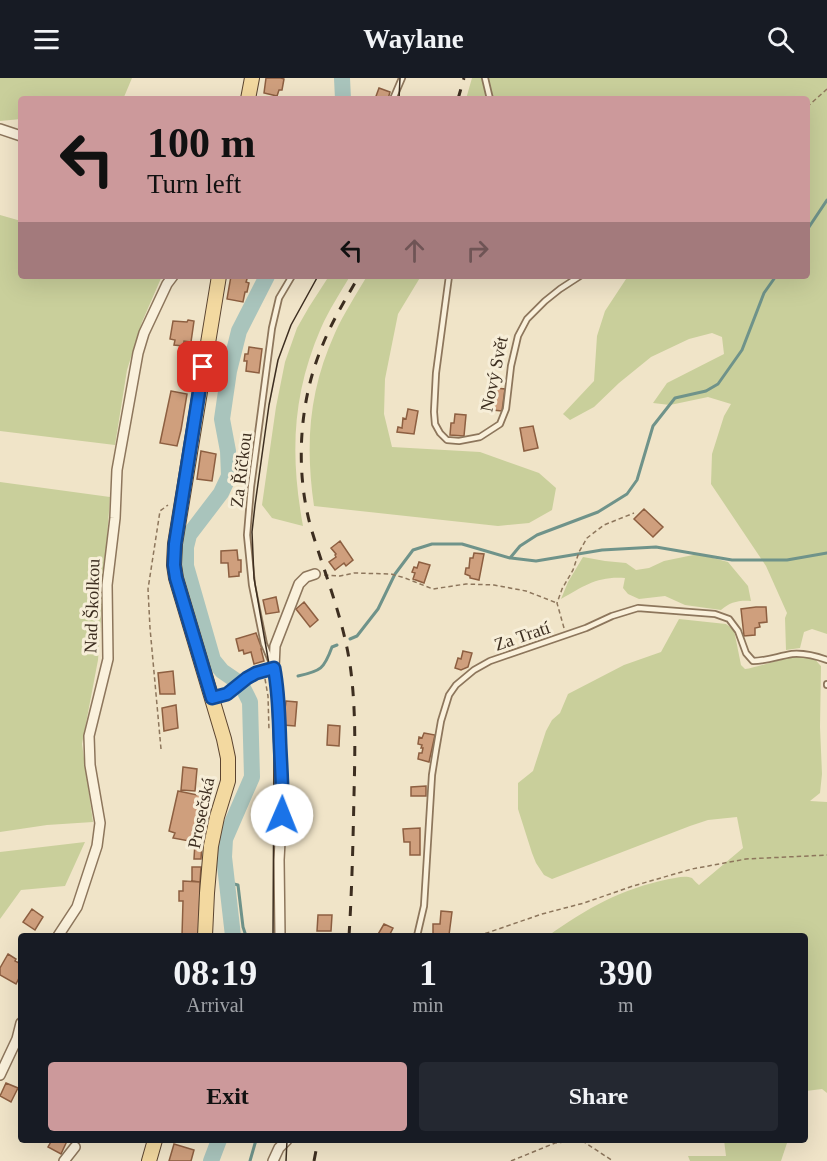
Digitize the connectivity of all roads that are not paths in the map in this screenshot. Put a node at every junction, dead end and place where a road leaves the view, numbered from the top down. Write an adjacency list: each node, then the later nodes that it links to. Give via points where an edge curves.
1 (252, 78): 4 (main road)
2 (402, 78): 5 (lane)
3 (484, 78): 6 (lane)
4 (249, 96)
5 (394, 96)
6 (489, 96)
7 (0, 129): 8 (street)
8 (18, 135)
9 (171, 279): 19 (street, Nad Školkou, via 138,353 117,470 107,585 108,659 89,736 100,823 97,846 76,907)
10 (219, 279): 18 (main road, Prosečská, via 175,544 175,572)
11 (290, 279): 16 (lane, Za Říčkou, via 279,298 272,328 247,535 252,585)
12 (449, 279): 13 (lane, Nový Svět, via 434,412 440,433 447,440 459,441 480,437 500,424 518,336 527,319 545,301)
13 (576, 279)
14 (315, 574): 16 (street, via 299,584)
15 (827, 660): 22 (lane, Za Tratí, via 795,654 753,661 729,619 715,614 638,608 474,670 449,695 441,721 432,775 424,906)
16 (269, 670): 17 (street); 21 (street, via 278,688 283,785)
17 (247, 678): 18 (lane, via 227,694)
18 (212, 698): 20 (main road, Prosečská, via 229,771 211,846)
19 (60, 933)
20 (205, 933)
21 (280, 933)
22 (418, 933)
23 (18, 1035): 24 (street)
24 (0, 1075)
25 (154, 1143): 29 (main road)
26 (284, 1143): 30 (street)
27 (75, 1147): 28 (street)
28 (64, 1161)
29 (149, 1161)
30 (273, 1161)

